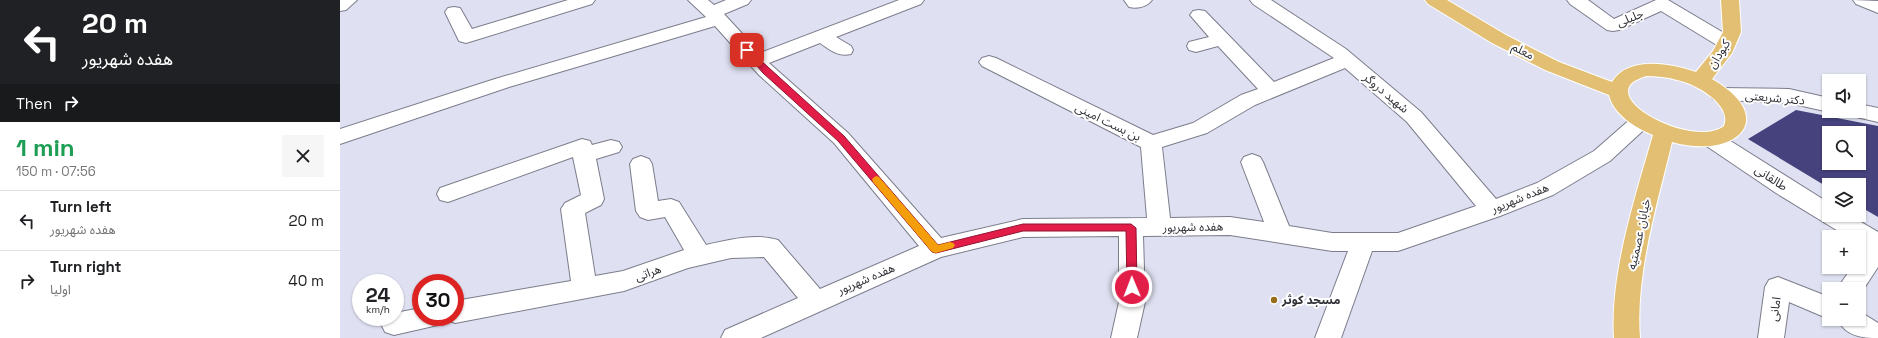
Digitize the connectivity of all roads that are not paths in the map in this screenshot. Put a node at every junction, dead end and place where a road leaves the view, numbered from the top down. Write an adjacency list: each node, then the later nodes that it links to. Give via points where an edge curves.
1 (348, 0): 12 (street)
2 (586, 0): 15 (street, via 466,37)
3 (742, 0): 14 (street)
4 (1133, 0): 5 (street, via 1135,3)
5 (1144, 0)
6 (1259, 0): 24 (street, شهید دروگر, via 1286,8)
7 (1434, 0): 27 (main road, معلم, via 1499,39 1552,66)
8 (1576, 0): 19 (street, جلیلی, via 1613,26 1662,4)
9 (1730, 0): 19 (main road, کبودان, via 1732,32)
10 (1862, 0): 13 (street)
11 (910, 1): 17 (street)
12 (340, 6)
13 (1878, 8)
14 (709, 10): 22 (street); 34 (street)
15 (454, 12)
16 (1199, 15): 18 (street)
17 (821, 36): 21 (street); 22 (street)
18 (1222, 39): 20 (street); 26 (street)
19 (1727, 43): 25 (main road, کبودان)
20 (1196, 46)
21 (844, 50)
22 (757, 61): 51 (street, via 841,138)
23 (989, 62): 36 (street, بن بست امینی)
24 (1358, 62): 26 (street); 42 (street, شهید دروگر, via 1414,117)
25 (1700, 81): 27 (main road, via 1674,73 1644,70 1630,74 1621,81); 28 (main road)
26 (1272, 91): 36 (street, via 1248,100 1200,128)
27 (1618, 91): 32 (main road, via 1621,101)
28 (1720, 94): 29 (street, دکتر شریعتی, via 1789,96); 35 (main road, via 1731,105 1737,117 1736,127 1727,135)
29 (1822, 103)
30 (1866, 112): 31 (street)
31 (1878, 114)
32 (1641, 121): 33 (main road); 42 (street, هفده شهریور, via 1602,156 1545,189)
33 (1664, 132): 35 (main road, via 1681,138); 63 (main road, خیابان عصمتیه, via 1639,227 1625,312)
34 (340, 137)
35 (1714, 140): 43 (street, طالقانی)
36 (1151, 143): 45 (street, بن بست امینی)
37 (611, 147): 38 (street)
38 (584, 155): 41 (street, via 582,146); 54 (street, via 594,199 573,209)
39 (1252, 162): 47 (street)
40 (641, 164): 52 (street, via 648,211 671,208)
41 (448, 194)
42 (1492, 210): 48 (street, هفده شهریور, via 1398,242)
43 (1822, 210)
44 (1842, 222): 49 (street, طالقانی)
45 (1159, 227): 46 (street, هفده شهریور); 47 (street, هفده شهریور, via 1230,226)
46 (1131, 228): 51 (street, هفده شهریور, via 1023,228); 61 (street, via 1132,302)
47 (1280, 234): 48 (street, هفده شهریور, via 1332,242)
48 (1362, 242): 62 (street)
49 (1878, 244)
50 (1878, 248): 53 (street)
51 (936, 249): 55 (street, هفده شهریور)
52 (700, 256): 54 (street, هراتی, via 686,258 624,281); 55 (street, هراتی, via 731,248 770,247)
53 (1855, 282)
54 (584, 288): 57 (street, هراتی)
55 (815, 301): 60 (street, هفده شهریور)
56 (1822, 305): 64 (street, امانی, via 1778,287)
57 (464, 310)
58 (1862, 326): 59 (street)
59 (1878, 336)
60 (734, 338)
61 (1124, 338)
62 (1328, 338)
63 (1627, 338)
64 (1771, 338)

